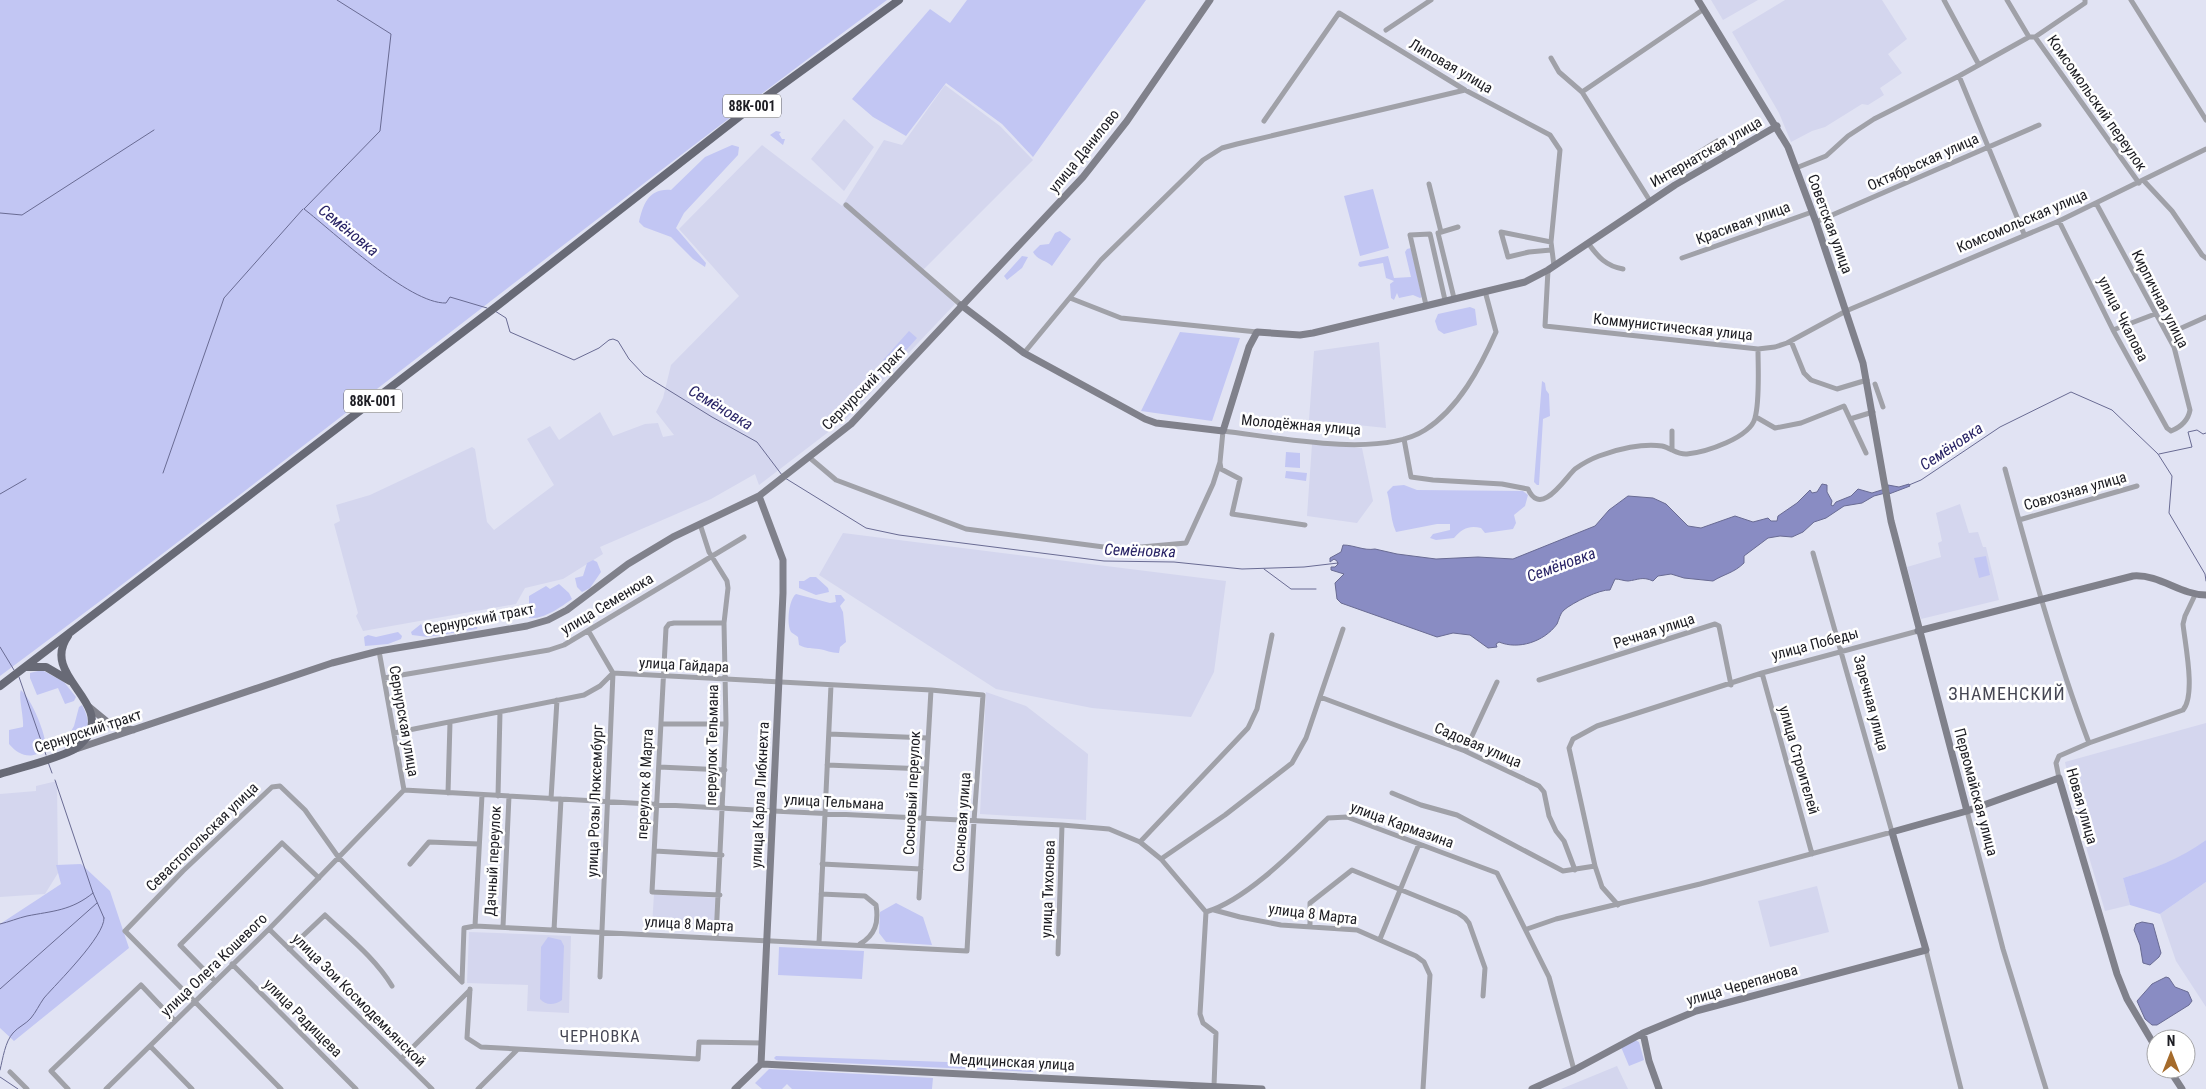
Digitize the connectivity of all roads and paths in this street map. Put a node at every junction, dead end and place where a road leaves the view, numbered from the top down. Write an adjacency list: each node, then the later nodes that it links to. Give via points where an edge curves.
1 (899, 0): 90 (main road, 88К-001, via 748,109 497,306)
2 (1210, 0): 51 (main road, улица Данилово, via 1127,121 1083,177)
3 (1431, 0): 10 (street)
4 (1698, 0): 9 (main road, Советская улица)
5 (1944, 0): 13 (street)
6 (2007, 0): 11 (street, Комсомольский переулок)
7 (2085, 0): 11 (street)
8 (2130, 0): 17 (street)
9 (1704, 9): 16 (street); 20 (main road, Советская улица)
10 (1386, 30)
11 (2032, 37): 13 (street); 28 (street, Комсомольский переулок)
12 (1551, 58): 16 (street, Интернатская улица, via 1559,72)
13 (1979, 65): 14 (street)
14 (1959, 76): 21 (street); 27 (street, via 1874,119 1826,156)
15 (1465, 90): 18 (street, Липовая улица, via 1339,13); 40 (street, Липовая улица, via 1550,135 1558,144); 48 (street, via 1237,144 1212,154 1101,260)
16 (1582, 92): 30 (street, Интернатская улица)
17 (2206, 120)
18 (1264, 121)
19 (2040, 125): 21 (street, Октябрьская улица)
20 (1777, 126): 24 (main road, Интернатская улица); 27 (main road, Советская улица)
21 (1989, 146): 35 (street, Октябрьская улица); 39 (street)
22 (2206, 149): 28 (street, Комсомольская улица)
23 (1698, 153): 24 (street, via 1717,141); 25 (street); 26 (street)
24 (1726, 155): 26 (main road, Интернатская улица)
25 (1690, 158)
26 (1706, 167): 30 (main road, Интернатская улица)
27 (1796, 168): 33 (main road, Советская улица)
28 (2141, 182): 31 (street, Комсомольская улица); 44 (street, Комсомольский переулок, via 2172,211)
29 (1429, 184): 37 (street)
30 (1650, 201): 41 (main road, Интернатская улица)
31 (2096, 203): 34 (street, Комсомольская улица); 54 (street, Кирпичная улица)
32 (846, 205): 51 (street)
33 (1812, 212): 35 (main road, Советская улица); 43 (street, Красивая улица)
34 (2059, 221): 39 (street, Комсомольская улица); 56 (street, улица Чкалова)
35 (1816, 222): 53 (main road, Советская улица)
36 (1458, 228): 37 (street)
37 (1440, 232): 38 (street); 49 (street)
38 (1430, 234): 50 (street); 52 (street, via 1410,235)
39 (2024, 234): 53 (street, Комсомольская улица)
40 (1551, 242): 42 (street, Липовая улица); 42 (street, via 1501,232 1508,257)
41 (1588, 243): 45 (main road, Интернатская улица); 46 (street, via 1606,263)
42 (1551, 250): 45 (street, Липовая улица)
43 (1682, 258)
44 (2206, 258)
45 (1551, 268): 47 (main road, Интернатская улица, via 1525,282); 60 (street, Коммунистическая улица, via 1545,326)
46 (1623, 269)
47 (1485, 291): 49 (main road, Интернатская улица); 71 (street, Молодёжная улица, via 1496,332 1490,346 1447,412 1425,430)
48 (1070, 298): 57 (street, via 1121,318); 61 (street)
49 (1454, 298): 50 (main road, Интернатская улица)
50 (1446, 300): 52 (main road, Интернатская улица)
51 (961, 305): 61 (main road, Молодёжная улица); 74 (main road, Сернурский тракт, via 851,424)
52 (1426, 305): 57 (main road, Интернатская улица, via 1313,333)
53 (1846, 311): 59 (street, Коммунистическая улица); 62 (main road, Советская улица)
54 (2155, 314): 56 (street); 58 (street, Кирпичная улица)
55 (2206, 317): 58 (street)
56 (2113, 330): 65 (street, улица Чкалова, via 2167,428 2171,431 2177,428 2187,419)
57 (1257, 332): 69 (main road, via 1249,347)
58 (2168, 334): 65 (street, Кирпичная улица)
59 (1791, 341): 60 (street, Коммунистическая улица); 62 (street, via 1810,380 1837,389)
60 (1758, 349): 67 (street)
61 (1024, 354): 69 (main road, Молодёжная улица, via 1145,420)
62 (1867, 380): 66 (main road, Советская улица)
63 (1876, 384): 64 (street)
64 (1883, 407)
65 (2190, 410)
66 (1873, 412): 68 (street); 79 (main road, Советская улица)
67 (1756, 417): 68 (street, via 1775,428 1801,423 1844,406); 72 (street, via 1746,431 1724,443 1690,453)
68 (1850, 419): 73 (street)
69 (1223, 431): 71 (street, Молодёжная улица, via 1349,445 1391,443); 75 (street)
70 (1672, 431): 72 (street)
71 (1404, 439): 72 (street, via 1411,477 1502,484 1528,489 1537,499 1558,492 1576,469 1611,451 1661,446)
72 (1672, 450)
73 (1866, 453)
74 (810, 458): 75 (street, via 836,480 966,528 1119,549 1186,543); 78 (main road, Сернурский тракт)
75 (1220, 462): 82 (street, via 1221,469 1240,479 1232,514)
76 (2005, 469): 80 (street)
77 (2137, 486): 80 (street, Совхозная улица)
78 (759, 496): 81 (main road, Сернурский тракт); 105 (main road, улица Карла Либкнехта, via 784,568)
79 (1887, 501): 92 (main road, Первомайская улица)
80 (2019, 520): 88 (street)
81 (700, 524): 85 (street, переулок Тельмана); 96 (main road, Сернурский тракт, via 628,564 567,610 548,620)
82 (1305, 525)
83 (744, 538): 85 (street, улица Семенюка)
84 (1813, 553): 95 (street, Заречная улица)
85 (712, 556): 89 (street, переулок Тельмана, via 727,581); 93 (street, улица Семенюка)
86 (2195, 595): 87 (main road); 88 (main road, улица Победы, via 2141,575); 123 (street, via 2183,624 2189,681 2186,707)
87 (2206, 595)
88 (2040, 600): 92 (main road, улица Победы); 123 (street)
89 (724, 623): 100 (street, переулок 8 Марта, via 669,624 666,628); 102 (street, переулок Тельмана)
90 (74, 629): 97 (main road); 104 (main road, via 61,652)
91 (1343, 629): 112 (street)
92 (1918, 630): 95 (street, улица Победы); 144 (main road, Первомайская улица)
93 (589, 632): 98 (street); 101 (street, улица Семенюка, via 549,650)
94 (1272, 635): 150 (street, via 1257,709 1248,728)
95 (1842, 651): 99 (street, улица Победы); 149 (street, Заречная улица)
96 (379, 652): 101 (street, Сернурская улица); 119 (main road, Сернурский тракт, via 332,663)
97 (26, 667): 104 (main road, via 46,667); 109 (main road)
98 (613, 673): 100 (street, улица Гайдара); 113 (street, via 590,693); 140 (street, улица Розы Люксембург)
99 (1762, 673): 108 (street, улица Победы); 154 (street, улица Строителей)
100 (663, 676): 102 (street, улица Гайдара); 117 (street, переулок 8 Марта)
101 (384, 678): 120 (street, Сернурская улица)
102 (726, 680): 105 (street, улица Гайдара); 118 (street, переулок Тельмана)
103 (1539, 680): 108 (street, Речная улица, via 1715,624 1719,626)
104 (70, 681): 114 (main road)
105 (779, 682): 107 (street, улица Гайдара); 143 (main road, улица Карла Либкнехта)
106 (1497, 682): 125 (street)
107 (831, 684): 110 (street, улица Гайдара); 121 (street)
108 (1731, 684): 160 (street, улица Победы, via 1596,726 1573,739 1568,748)
109 (0, 686)
110 (930, 690): 111 (street, улица Гайдара); 122 (street, Сосновый переулок)
111 (983, 695): 147 (street, Сосновая улица)
112 (1320, 697): 125 (street, Садовая улица); 157 (street, via 1306,738 1292,763)
113 (557, 700): 115 (street); 138 (street)
114 (88, 706): 119 (main road, via 114,726); 124 (main road, via 91,730)
115 (500, 712): 116 (street); 136 (street)
116 (450, 722): 120 (street); 133 (street)
117 (661, 724): 118 (street); 127 (street, переулок 8 Марта)
118 (726, 724): 129 (street, переулок Тельмана)
119 (136, 730): 124 (main road, Сернурский тракт)
120 (394, 733): 132 (street, Сернурская улица)
121 (829, 734): 122 (street); 126 (street)
122 (928, 738): 128 (street, Сосновый переулок)
123 (2089, 743): 131 (street, Новая улица, via 2059,756 2056,763)
124 (74, 750): 130 (main road, Сернурский тракт)
125 (1465, 751): 162 (street, Садовая улица, via 1539,786 1544,792 1549,816 1564,841)
126 (827, 765): 128 (street); 145 (street)
127 (659, 767): 129 (street); 141 (street, переулок 8 Марта)
128 (926, 769): 146 (street, Сосновый переулок)
129 (725, 770): 142 (street, переулок Тельмана)
130 (0, 774)
131 (2060, 778): 144 (main road); 194 (main road, Новая улица, via 2116,974)
132 (404, 790): 133 (street, улица Тельмана); 156 (street, Сернурская улица)
133 (448, 793): 135 (street, улица Тельмана)
134 (1392, 793): 162 (street, via 1461,817 1562,871)
135 (482, 795): 136 (street, улица Тельмана); 151 (street)
136 (498, 796): 137 (street, улица Тельмана)
137 (509, 796): 138 (street, улица Тельмана); 172 (street, Дачный переулок)
138 (550, 799): 139 (street, улица Тельмана)
139 (561, 799): 140 (street, улица Тельмана); 176 (street)
140 (607, 802): 141 (street, улица Тельмана); 177 (street, улица Розы Люксембург)
141 (657, 805): 142 (street, улица Тельмана); 153 (street, переулок 8 Марта)
142 (724, 808): 143 (street, улица Тельмана); 155 (street, переулок Тельмана)
143 (772, 811): 145 (street, улица Тельмана); 180 (main road, улица Карла Либкнехта)
144 (1968, 811): 149 (main road); 218 (street, Первомайская улица, via 2003,949)
145 (825, 814): 146 (street, улица Тельмана); 159 (street)
146 (923, 818): 147 (street, улица Тельмана); 161 (street, Сосновый переулок)
147 (974, 821): 148 (street, улица Тельмана); 185 (street, Сосновая улица)
148 (1062, 825): 150 (street, улица Тельмана, via 1109,829); 186 (street, улица Тихонова)
149 (1892, 832): 154 (street); 184 (main road, Заречная улица)
150 (1140, 842): 157 (street)
151 (479, 844): 158 (street, via 429,842); 171 (street)
152 (1419, 844): 164 (street); 169 (street, улица Кармазина, via 1347,817 1328,818 1284,861 1245,892); 175 (street, улица Кармазина, via 1497,873)
153 (654, 851): 155 (street); 166 (street, переулок 8 Марта, via 652,892)
154 (1812, 854): 168 (street)
155 (722, 855): 166 (street, переулок Тельмана)
156 (339, 858): 163 (street, улица Олега Кошевого); 171 (street, Севастопольская улица, via 462,982 464,928); 192 (street, Севастопольская улица, via 305,810 280,786 272,787 183,871 125,931)
157 (1161, 859): 170 (street)
158 (410, 864)
159 (822, 864): 161 (street); 165 (street)
160 (1595, 866): 162 (street); 168 (street, улица Победы, via 1602,887)
161 (920, 869): 167 (street, Сосновый переулок)
162 (1575, 870)
163 (318, 878): 174 (street, улица Олега Кошевого); 189 (street, via 282,843 180,945)
164 (1400, 890): 173 (street, via 1352,870 1310,903); 179 (street); 191 (street, via 1458,913 1469,923 1485,968)
165 (821, 894): 181 (street); 182 (street, via 865,896 876,905 874,929 870,938)
166 (720, 895): 178 (street, переулок Тельмана)
167 (919, 898)
168 (1618, 905): 175 (street)
169 (1214, 910): 170 (street, улица Кармазина); 173 (street, улица 8 Марта, via 1256,920)
170 (1206, 912): 203 (street, via 1200,1014 1203,1023 1216,1033)
171 (475, 926): 172 (street, улица 8 Марта)
172 (503, 927): 176 (street, улица 8 Марта)
173 (1310, 927): 179 (street, улица 8 Марта, via 1357,930)
174 (269, 929): 183 (street, улица Зои Космодемьянской); 187 (street, улица Олега Кошевого)
175 (1527, 929): 201 (street, via 1549,977)
176 (554, 930): 177 (street, улица 8 Марта)
177 (602, 932): 178 (street, улица 8 Марта); 188 (street, улица Розы Люксембург)
178 (716, 938): 180 (street, улица 8 Марта)
179 (1380, 939): 214 (street, улица 8 Марта, via 1416,956 1424,962 1430,975)
180 (766, 941): 181 (street, улица 8 Марта); 196 (main road, улица Карла Либкнехта)
181 (819, 943): 182 (street, улица 8 Марта)
182 (859, 945): 185 (street, улица 8 Марта)
183 (289, 949): 190 (street, via 325,915); 199 (street, улица Зои Космодемьянской)
184 (1926, 950): 195 (main road, улица Черепанова, via 1696,1011); 217 (street, Заречная улица)
185 (967, 951)
186 (1058, 954)
187 (232, 964): 189 (street, улица Олега Кошевого); 209 (street, улица Радищева)
188 (600, 977)
189 (215, 981): 192 (street, улица Олега Кошевого)
190 (392, 986)
191 (1483, 996)
192 (194, 1001): 193 (street, улица Олега Кошевого); 208 (street)
193 (175, 1021): 197 (street, улица Олега Кошевого); 205 (street, via 141,985 51,1071)
194 (2146, 1031)
195 (1643, 1033): 201 (main road, улица Черепанова); 216 (main road)
196 (762, 1043): 198 (street, via 699,1042 698,1059); 200 (main road, улица Карла Либкнехта)
197 (150, 1046): 206 (street, улица Олега Кошевого); 207 (street)
198 (517, 1050): 199 (street, via 481,1048 467,1038 470,989); 211 (street)
199 (401, 1059): 210 (street, улица Зои Космодемьянской)
200 (760, 1064): 203 (main road, Медицинская улица); 212 (main road)
201 (1574, 1070): 215 (main road, улица Черепанова)
202 (10, 1072): 204 (street)
203 (1214, 1086): 213 (main road, Медицинская улица)
204 (27, 1089)
205 (68, 1089)
206 (106, 1089)
207 (192, 1089)
208 (281, 1089)
209 (356, 1089)
210 (432, 1089)
211 (478, 1089)
212 (735, 1089)
213 (1262, 1089)
214 (1423, 1089)
215 (1532, 1089)
216 (1659, 1089)
217 (1961, 1089)
218 (2046, 1089)

